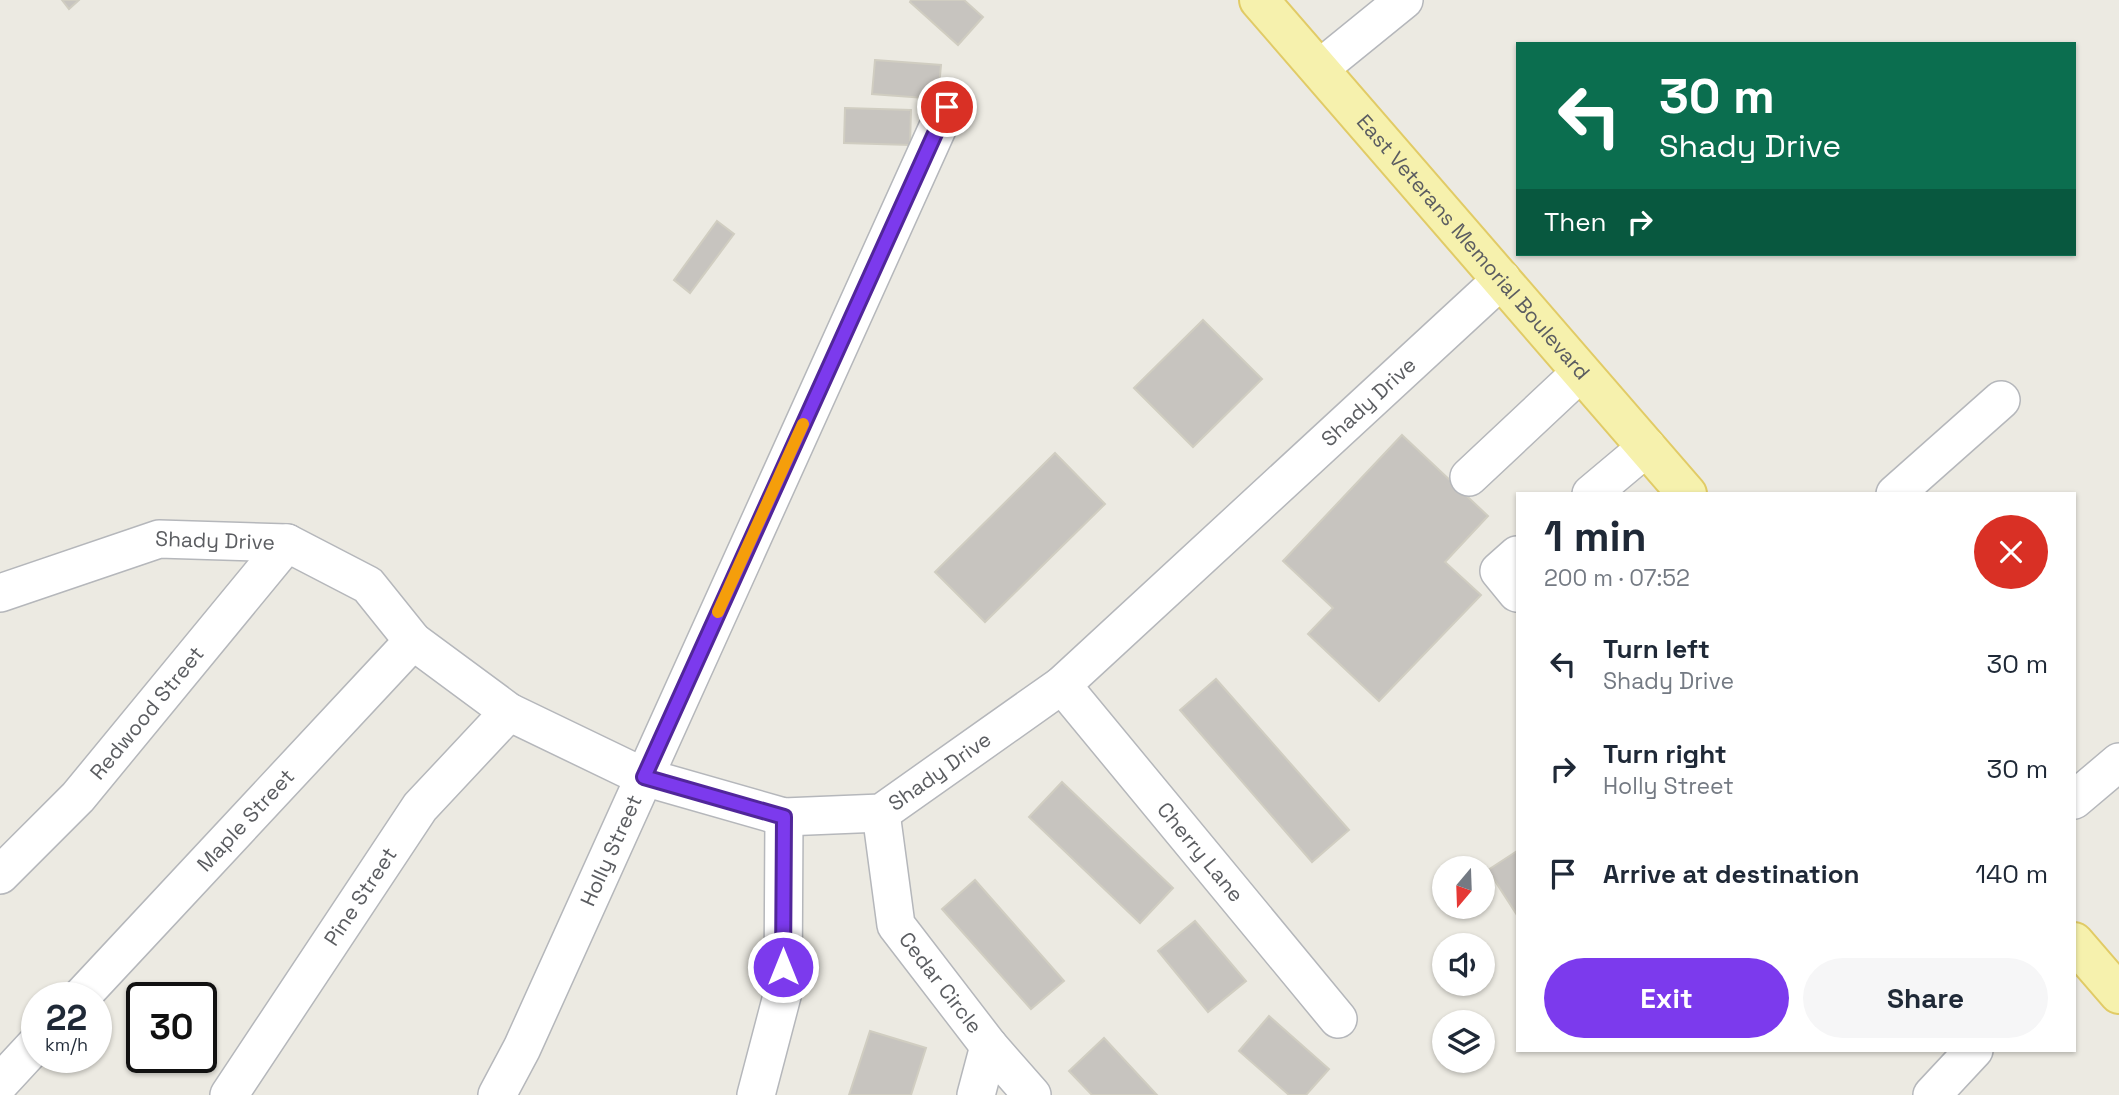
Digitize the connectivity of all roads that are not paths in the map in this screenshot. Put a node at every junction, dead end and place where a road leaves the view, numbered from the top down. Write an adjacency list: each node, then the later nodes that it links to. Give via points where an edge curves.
1 (1259, 0): 3 (main road, East Veterans Memorial Boulevard)
2 (1404, 0): 3 (street)
3 (1319, 69): 5 (main road, East Veterans Memorial Boulevard)
4 (947, 107): 21 (street, Holly Street)
5 (1502, 279): 6 (main road, East Veterans Memorial Boulevard); 18 (street, Shady Drive)
6 (1581, 372): 8 (main road, East Veterans Memorial Boulevard); 9 (street)
7 (2001, 400): 12 (street)
8 (1647, 447): 10 (street); 11 (main road, East Veterans Memorial Boulevard)
9 (1469, 477)
10 (1593, 492)
11 (1685, 492)
12 (1897, 492)
13 (286, 543): 16 (street, Shady Drive, via 159,539); 17 (street, Shady Drive, via 368,585); 25 (street, Redwood Street, via 78,797)
14 (1516, 556): 15 (street, via 1499,570)
15 (1516, 592)
16 (0, 593)
17 (413, 641): 19 (street, Shady Drive); 27 (street, Maple Street)
18 (1062, 685): 23 (street, Shady Drive); 29 (street, Cherry Lane)
19 (509, 712): 21 (street, Shady Drive); 34 (street, Pine Street, via 420,807)
20 (2118, 764): 22 (street)
21 (644, 777): 24 (street, Shady Drive); 35 (street, Holly Street)
22 (2076, 798)
23 (881, 813): 24 (street, Shady Drive); 30 (street, Cedar Circle, via 896,925)
24 (784, 817): 36 (street, via 783,992)
25 (0, 875)
26 (2077, 954): 28 (main road)
27 (95, 982)
28 (2117, 988)
29 (1338, 1019)
30 (989, 1046): 37 (street); 38 (street, Cedar Circle)
31 (1972, 1052): 39 (street)
32 (21, 1060): 33 (street)
33 (0, 1083)
34 (229, 1095)
35 (497, 1095)
36 (756, 1095)
37 (976, 1095)
38 (1032, 1095)
39 (1932, 1095)

